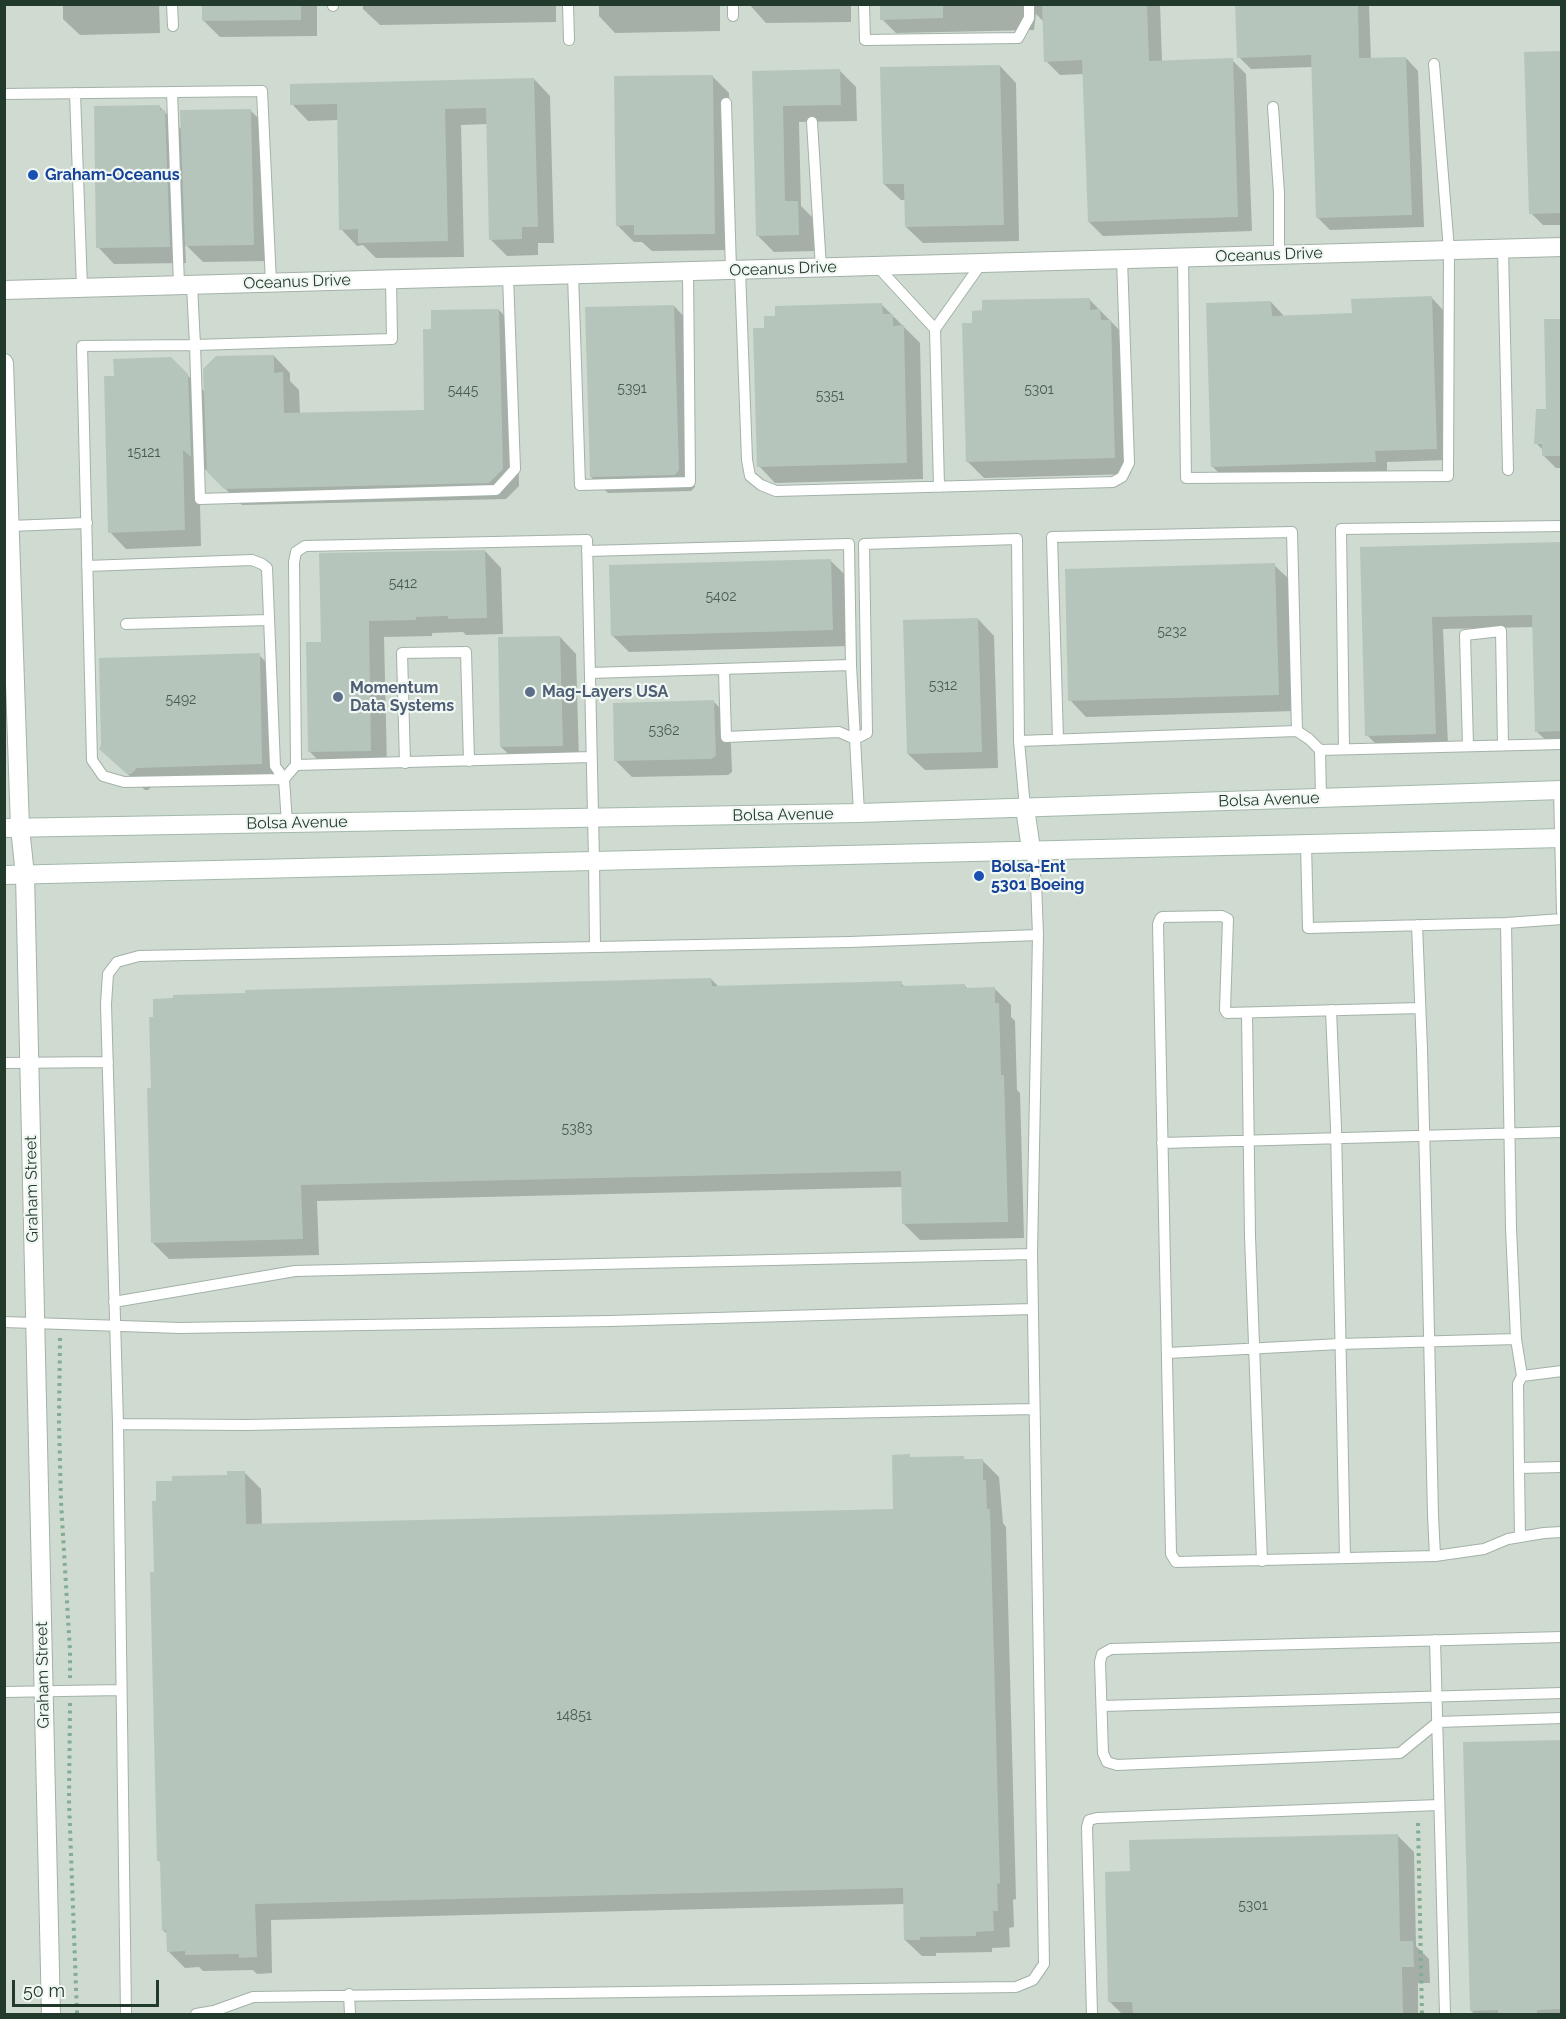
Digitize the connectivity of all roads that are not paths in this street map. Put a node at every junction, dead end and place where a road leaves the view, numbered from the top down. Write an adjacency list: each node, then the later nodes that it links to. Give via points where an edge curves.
1 (172, 4): 5 (lane)
2 (568, 4): 6 (lane)
3 (864, 4): 4 (lane, via 864,40 1018,38 1029,18)
4 (1029, 4)
5 (173, 26)
6 (569, 40)
7 (1434, 64): 16 (lane)
8 (172, 92): 9 (lane); 28 (lane, via 262,91); 29 (lane)
9 (75, 93): 10 (lane); 30 (lane)
10 (4, 94)
11 (726, 103): 23 (lane)
12 (1273, 107): 17 (lane)
13 (812, 122): 22 (lane)
14 (1562, 247): 15 (street, Oceanus Drive)
15 (1503, 249): 16 (street, Oceanus Drive); 35 (lane)
16 (1449, 250): 17 (street, Oceanus Drive); 18 (lane, via 1448,476 1186,478)
17 (1279, 255): 18 (street, Oceanus Drive)
18 (1183, 258): 19 (street, Oceanus Drive)
19 (1122, 259): 20 (street, Oceanus Drive); 36 (lane, via 1129,463 1122,477 1113,482)
20 (981, 264): 21 (street, Oceanus Drive); 32 (lane)
21 (877, 266): 22 (street, Oceanus Drive); 32 (lane)
22 (821, 268): 23 (street, Oceanus Drive)
23 (735, 270): 24 (street, Oceanus Drive); 36 (lane, via 750,476 776,491)
24 (688, 271): 25 (street, Oceanus Drive); 25 (lane, via 690,482 580,485)
25 (573, 274): 26 (street, Oceanus Drive)
26 (507, 276): 27 (street, Oceanus Drive); 33 (lane, via 515,469 496,490 200,499)
27 (391, 279): 28 (street, Oceanus Drive); 33 (lane, via 392,339)
28 (271, 283): 29 (street, Oceanus Drive)
29 (186, 285): 30 (street, Oceanus Drive); 33 (lane)
30 (82, 288): 31 (street, Oceanus Drive)
31 (4, 290)
32 (935, 329): 36 (lane)
33 (195, 345): 37 (lane, via 82,346)
34 (4, 363): 38 (street, Graham Street)
35 (1508, 470)
36 (939, 487)
37 (87, 523): 38 (lane); 41 (lane)
38 (10, 526): 42 (street, Graham Street)
39 (1562, 526): 55 (lane, via 1341,530)
40 (587, 551): 45 (lane, via 849,544); 47 (lane); 60 (lane, via 587,540 305,546 296,552)
41 (87, 566): 43 (lane, via 252,561 267,568); 61 (lane, via 92,760 103,776 124,782)
42 (8, 572): 68 (street, Graham Street)
43 (268, 620): 44 (lane); 61 (lane, via 275,766)
44 (126, 624)
45 (851, 665): 46 (lane); 49 (lane)
46 (724, 670): 47 (lane); 49 (lane, via 726,736 839,732)
47 (590, 673): 57 (lane)
48 (1297, 731): 50 (lane); 50 (lane, via 1292,532 1052,537); 56 (lane)
49 (855, 740): 51 (lane, via 867,733 864,544 1017,539); 65 (lane)
50 (1058, 740): 51 (lane)
51 (1019, 741): 64 (lane)
52 (1562, 744): 53 (lane)
53 (1503, 745): 54 (lane); 54 (lane, via 1501,632 1465,635)
54 (1468, 746): 55 (lane)
55 (1344, 749): 56 (lane)
56 (1320, 750): 63 (lane)
57 (591, 757): 58 (lane); 66 (lane)
58 (469, 761): 59 (lane); 59 (lane, via 466,652 402,653)
59 (405, 763): 60 (lane)
60 (296, 765): 61 (lane)
61 (284, 779): 67 (lane)
62 (1560, 790): 63 (street, Bolsa Avenue); 69 (lane)
63 (1321, 798): 64 (street, Bolsa Avenue)
64 (1025, 808): 65 (street, Bolsa Avenue); 71 (street)
65 (859, 813): 66 (street, Bolsa Avenue)
66 (593, 819): 67 (street, Bolsa Avenue); 72 (lane)
67 (287, 823): 68 (street, Bolsa Avenue)
68 (12, 828): 74 (street, Graham Street)
69 (1561, 838): 70 (street); 75 (lane)
70 (1306, 844): 71 (street); 78 (lane, via 1308,928)
71 (1031, 849): 72 (street); 79 (lane)
72 (594, 860): 74 (street); 80 (lane)
73 (4, 875): 74 (street)
74 (25, 875): 86 (street, Graham Street)
75 (1562, 912)
76 (1562, 919): 77 (lane)
77 (1506, 923): 78 (lane); 87 (lane)
78 (1417, 925): 81 (lane)
79 (1038, 934): 80 (lane); 93 (lane)
80 (595, 946): 84 (lane, via 139,956 117,962 108,974)
81 (1420, 1008): 82 (lane); 89 (lane)
82 (1331, 1010): 83 (lane); 90 (lane)
83 (1247, 1013): 91 (lane); 92 (lane, via 1225,1011 1228,919 1162,917 1158,924)
84 (108, 1062): 86 (lane); 94 (lane)
85 (4, 1063): 86 (lane)
86 (29, 1063): 97 (street, Graham Street)
87 (1509, 1132): 88 (lane); 89 (lane); 99 (lane)
88 (1562, 1132)
89 (1424, 1136): 90 (lane); 100 (lane)
90 (1336, 1137): 91 (lane); 101 (lane)
91 (1248, 1140): 92 (lane); 102 (lane)
92 (1162, 1143): 103 (lane)
93 (1032, 1254): 94 (lane, via 295,1271); 95 (lane)
94 (114, 1302): 98 (lane)
95 (1032, 1310): 98 (lane, via 586,1322); 106 (lane)
96 (4, 1322): 97 (lane)
97 (35, 1322): 98 (lane); 118 (street, Graham Street)
98 (115, 1326): 107 (lane)
99 (1516, 1339): 100 (lane); 105 (lane)
100 (1428, 1341): 101 (lane); 112 (lane)
101 (1340, 1344): 102 (lane); 113 (lane)
102 (1256, 1349): 103 (lane); 114 (lane)
103 (1168, 1353): 114 (lane, via 1173,1560)
104 (1562, 1371): 105 (lane)
105 (1522, 1376): 109 (lane, via 1518,1384)
106 (1034, 1409): 107 (lane); 126 (lane, via 1044,1964 1033,1980 1016,1987)
107 (118, 1424): 117 (lane)
108 (1562, 1467): 109 (lane)
109 (1519, 1468): 111 (lane)
110 (1562, 1532): 111 (lane)
111 (1520, 1537): 112 (lane, via 1484,1549)
112 (1435, 1556): 113 (lane)
113 (1345, 1558): 114 (lane)
114 (1262, 1561)
115 (1562, 1637): 116 (lane)
116 (1435, 1640): 121 (lane); 122 (lane, via 1111,1649 1102,1654 1100,1662)
117 (122, 1690): 118 (lane); 128 (lane)
118 (44, 1691): 119 (lane); 127 (street, Graham Street)
119 (4, 1692)
120 (1562, 1693): 121 (lane)
121 (1436, 1696): 122 (lane); 124 (lane)
122 (1101, 1706): 124 (lane, via 1103,1754 1107,1762 1118,1765 1400,1754)
123 (1562, 1718): 124 (lane)
124 (1438, 1722): 125 (lane)
125 (1439, 1805): 131 (lane, via 1089,1820); 132 (lane)
126 (349, 1994): 129 (lane, via 254,1997); 130 (lane)
127 (51, 2014)
128 (126, 2014)
129 (196, 2014)
130 (350, 2014)
131 (1092, 2014)
132 (1445, 2014)

